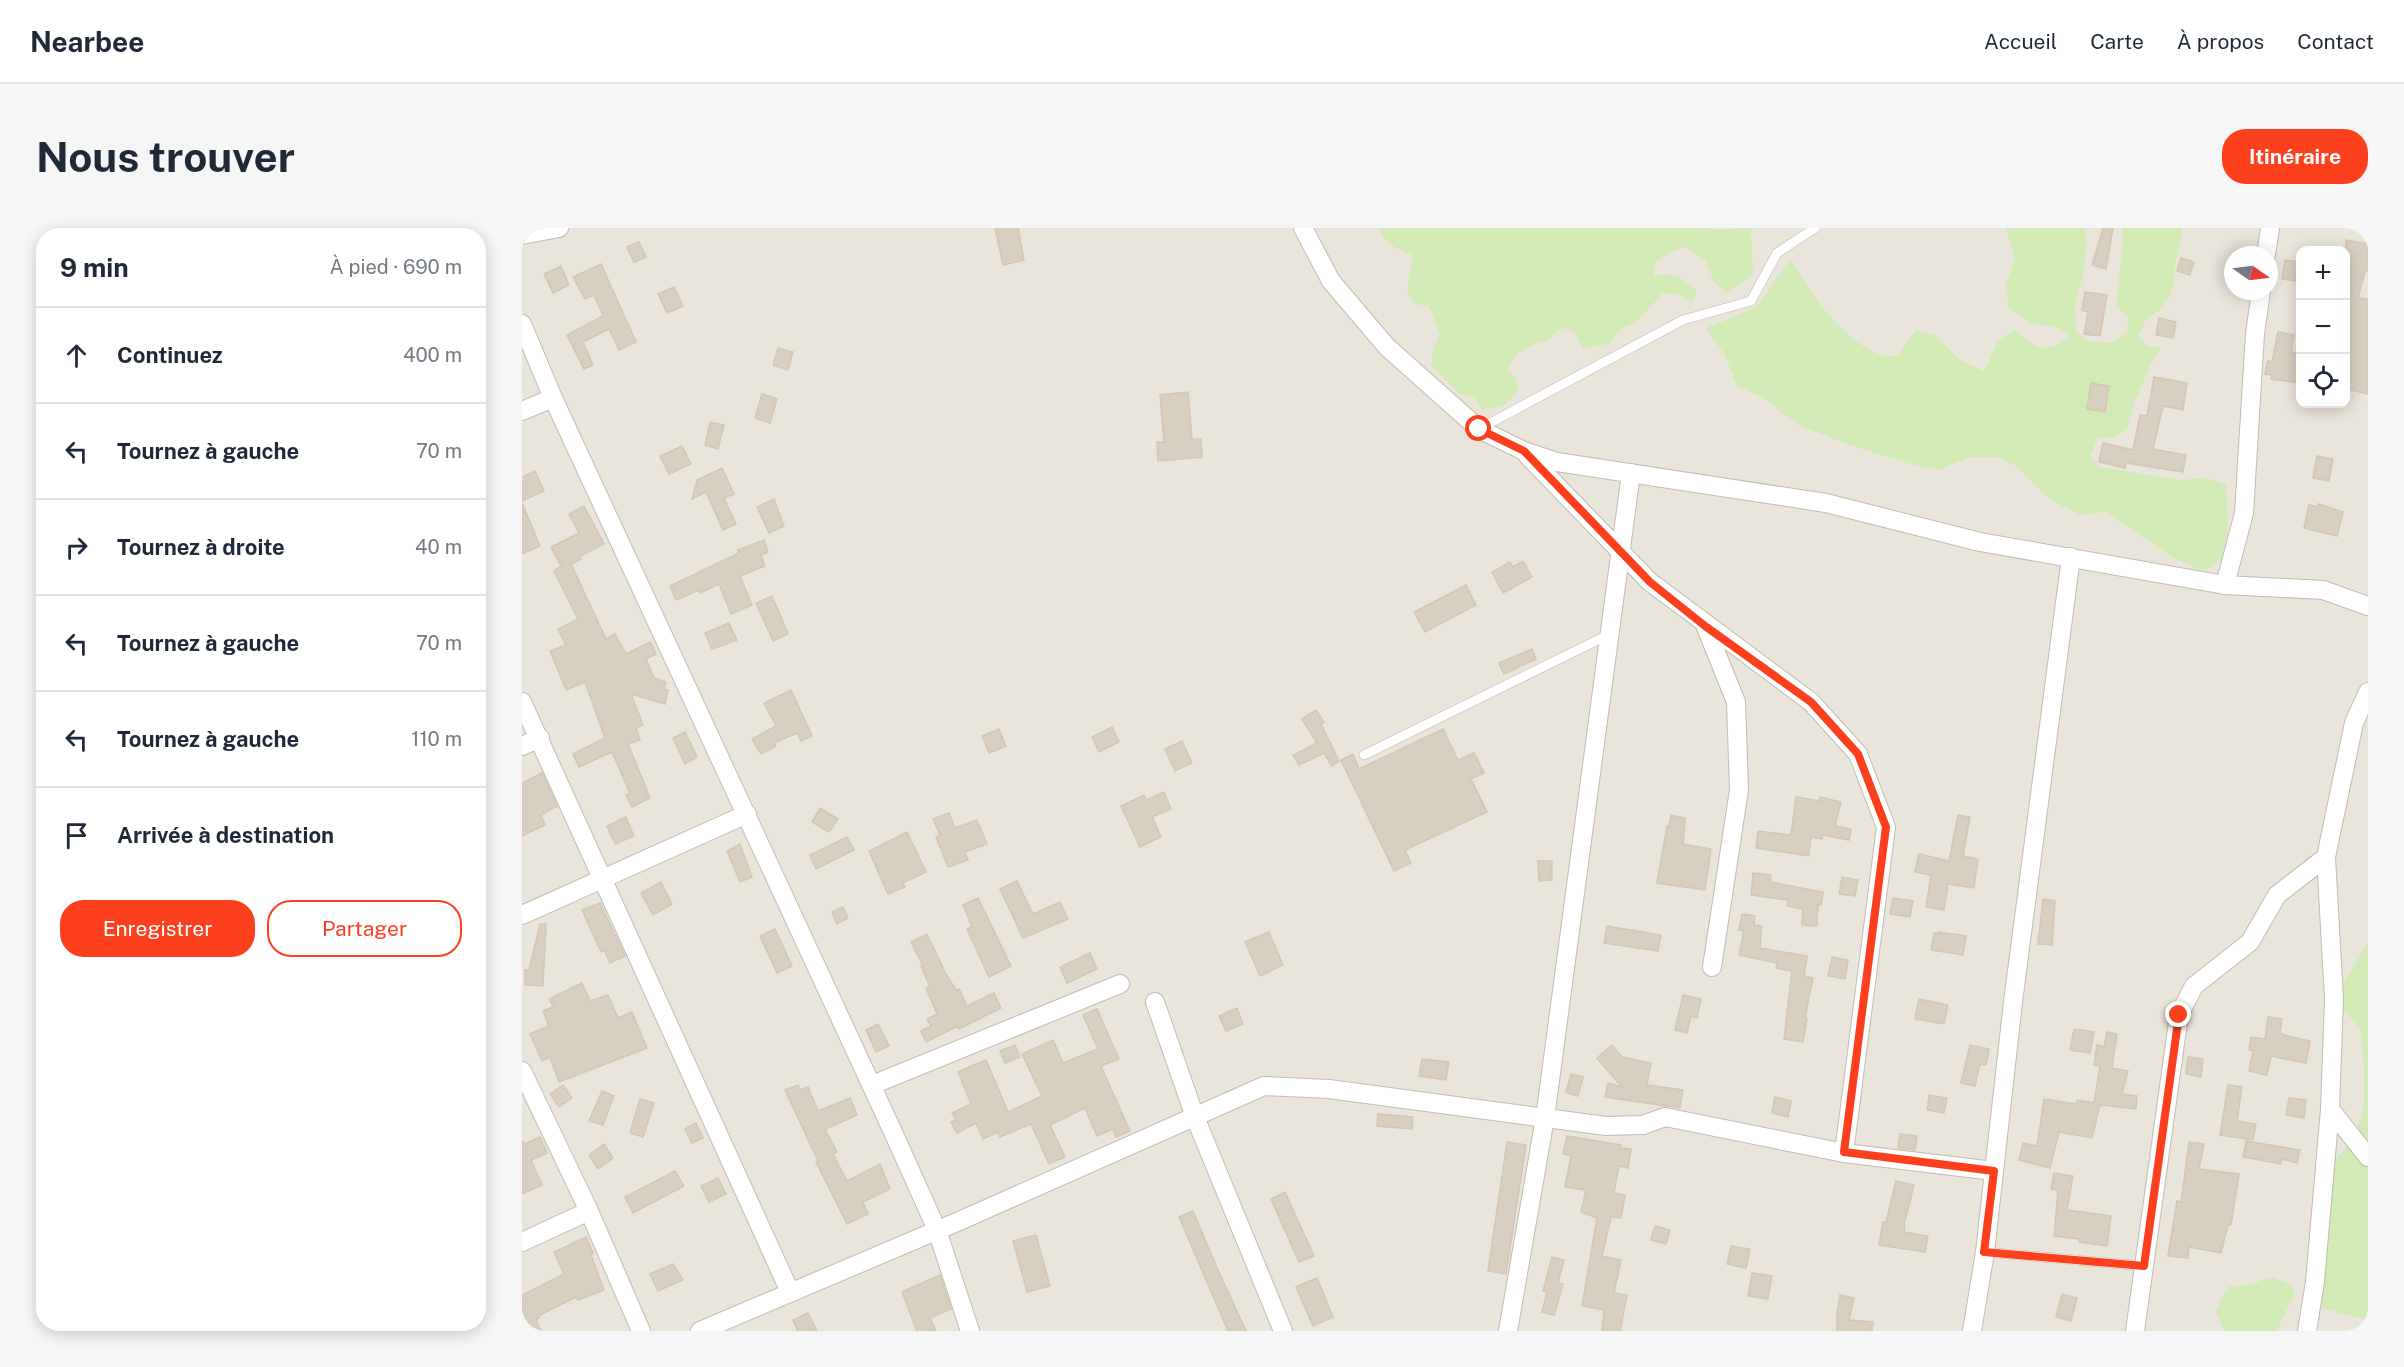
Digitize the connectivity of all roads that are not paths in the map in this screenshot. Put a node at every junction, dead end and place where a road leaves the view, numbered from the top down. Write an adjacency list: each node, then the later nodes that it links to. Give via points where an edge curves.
1 (559, 228): 5 (street)
2 (1303, 228): 11 (street, via 1331,280 1387,347)
3 (1815, 228): 11 (lane, via 1778,253 1751,301 1683,320)
4 (2270, 228): 6 (street)
5 (522, 236)
6 (2267, 246)
7 (2260, 300): 16 (street, via 2244,513)
8 (522, 324): 9 (street)
9 (553, 398): 10 (street); 25 (street)
10 (522, 411)
11 (1479, 429): 12 (street)
12 (1524, 451): 13 (street, via 1557,462); 14 (street)
13 (1631, 473): 14 (street); 15 (street, via 1826,503 1980,542)
14 (1619, 550): 18 (street, via 1650,582); 19 (street)
15 (2071, 557): 16 (street); 39 (street)
16 (2225, 585): 17 (street, via 2323,590)
17 (2368, 606)
18 (1705, 626): 29 (street, via 1736,702 1739,790); 37 (street, via 1811,702 1858,754 1886,827)
19 (1608, 634): 24 (lane); 36 (street)
20 (2368, 692): 26 (street, via 2354,723)
21 (522, 702): 22 (street)
22 (540, 738): 23 (street); 27 (street)
23 (522, 746)
24 (1364, 755)
25 (747, 814): 27 (street); 33 (street)
26 (2326, 857): 34 (street, via 2334,999); 44 (street, via 2277,895 2250,942 2194,986 2179,1015)
27 (604, 879): 28 (street); 45 (street)
28 (522, 915)
29 (1712, 967)
30 (1120, 984): 33 (street)
31 (1155, 1002): 35 (street)
32 (524, 1078): 40 (street)
33 (872, 1085): 41 (street)
34 (2330, 1109): 38 (street); 53 (street)
35 (1195, 1117): 36 (street, via 1264,1086 1329,1089); 41 (street); 49 (street)
36 (1545, 1118): 37 (street, via 1606,1126 1643,1125 1665,1117); 50 (street)
37 (1844, 1152): 39 (street)
38 (2368, 1157)
39 (1994, 1171): 43 (street)
40 (590, 1210): 42 (street); 46 (street)
41 (937, 1230): 45 (street); 48 (street)
42 (522, 1242)
43 (1984, 1252): 44 (lane); 51 (street)
44 (2144, 1266): 52 (street)
45 (790, 1292): 47 (street)
46 (641, 1331)
47 (700, 1331)
48 (970, 1331)
49 (1283, 1331)
50 (1508, 1331)
51 (1972, 1331)
52 (2135, 1331)
53 (2307, 1331)

